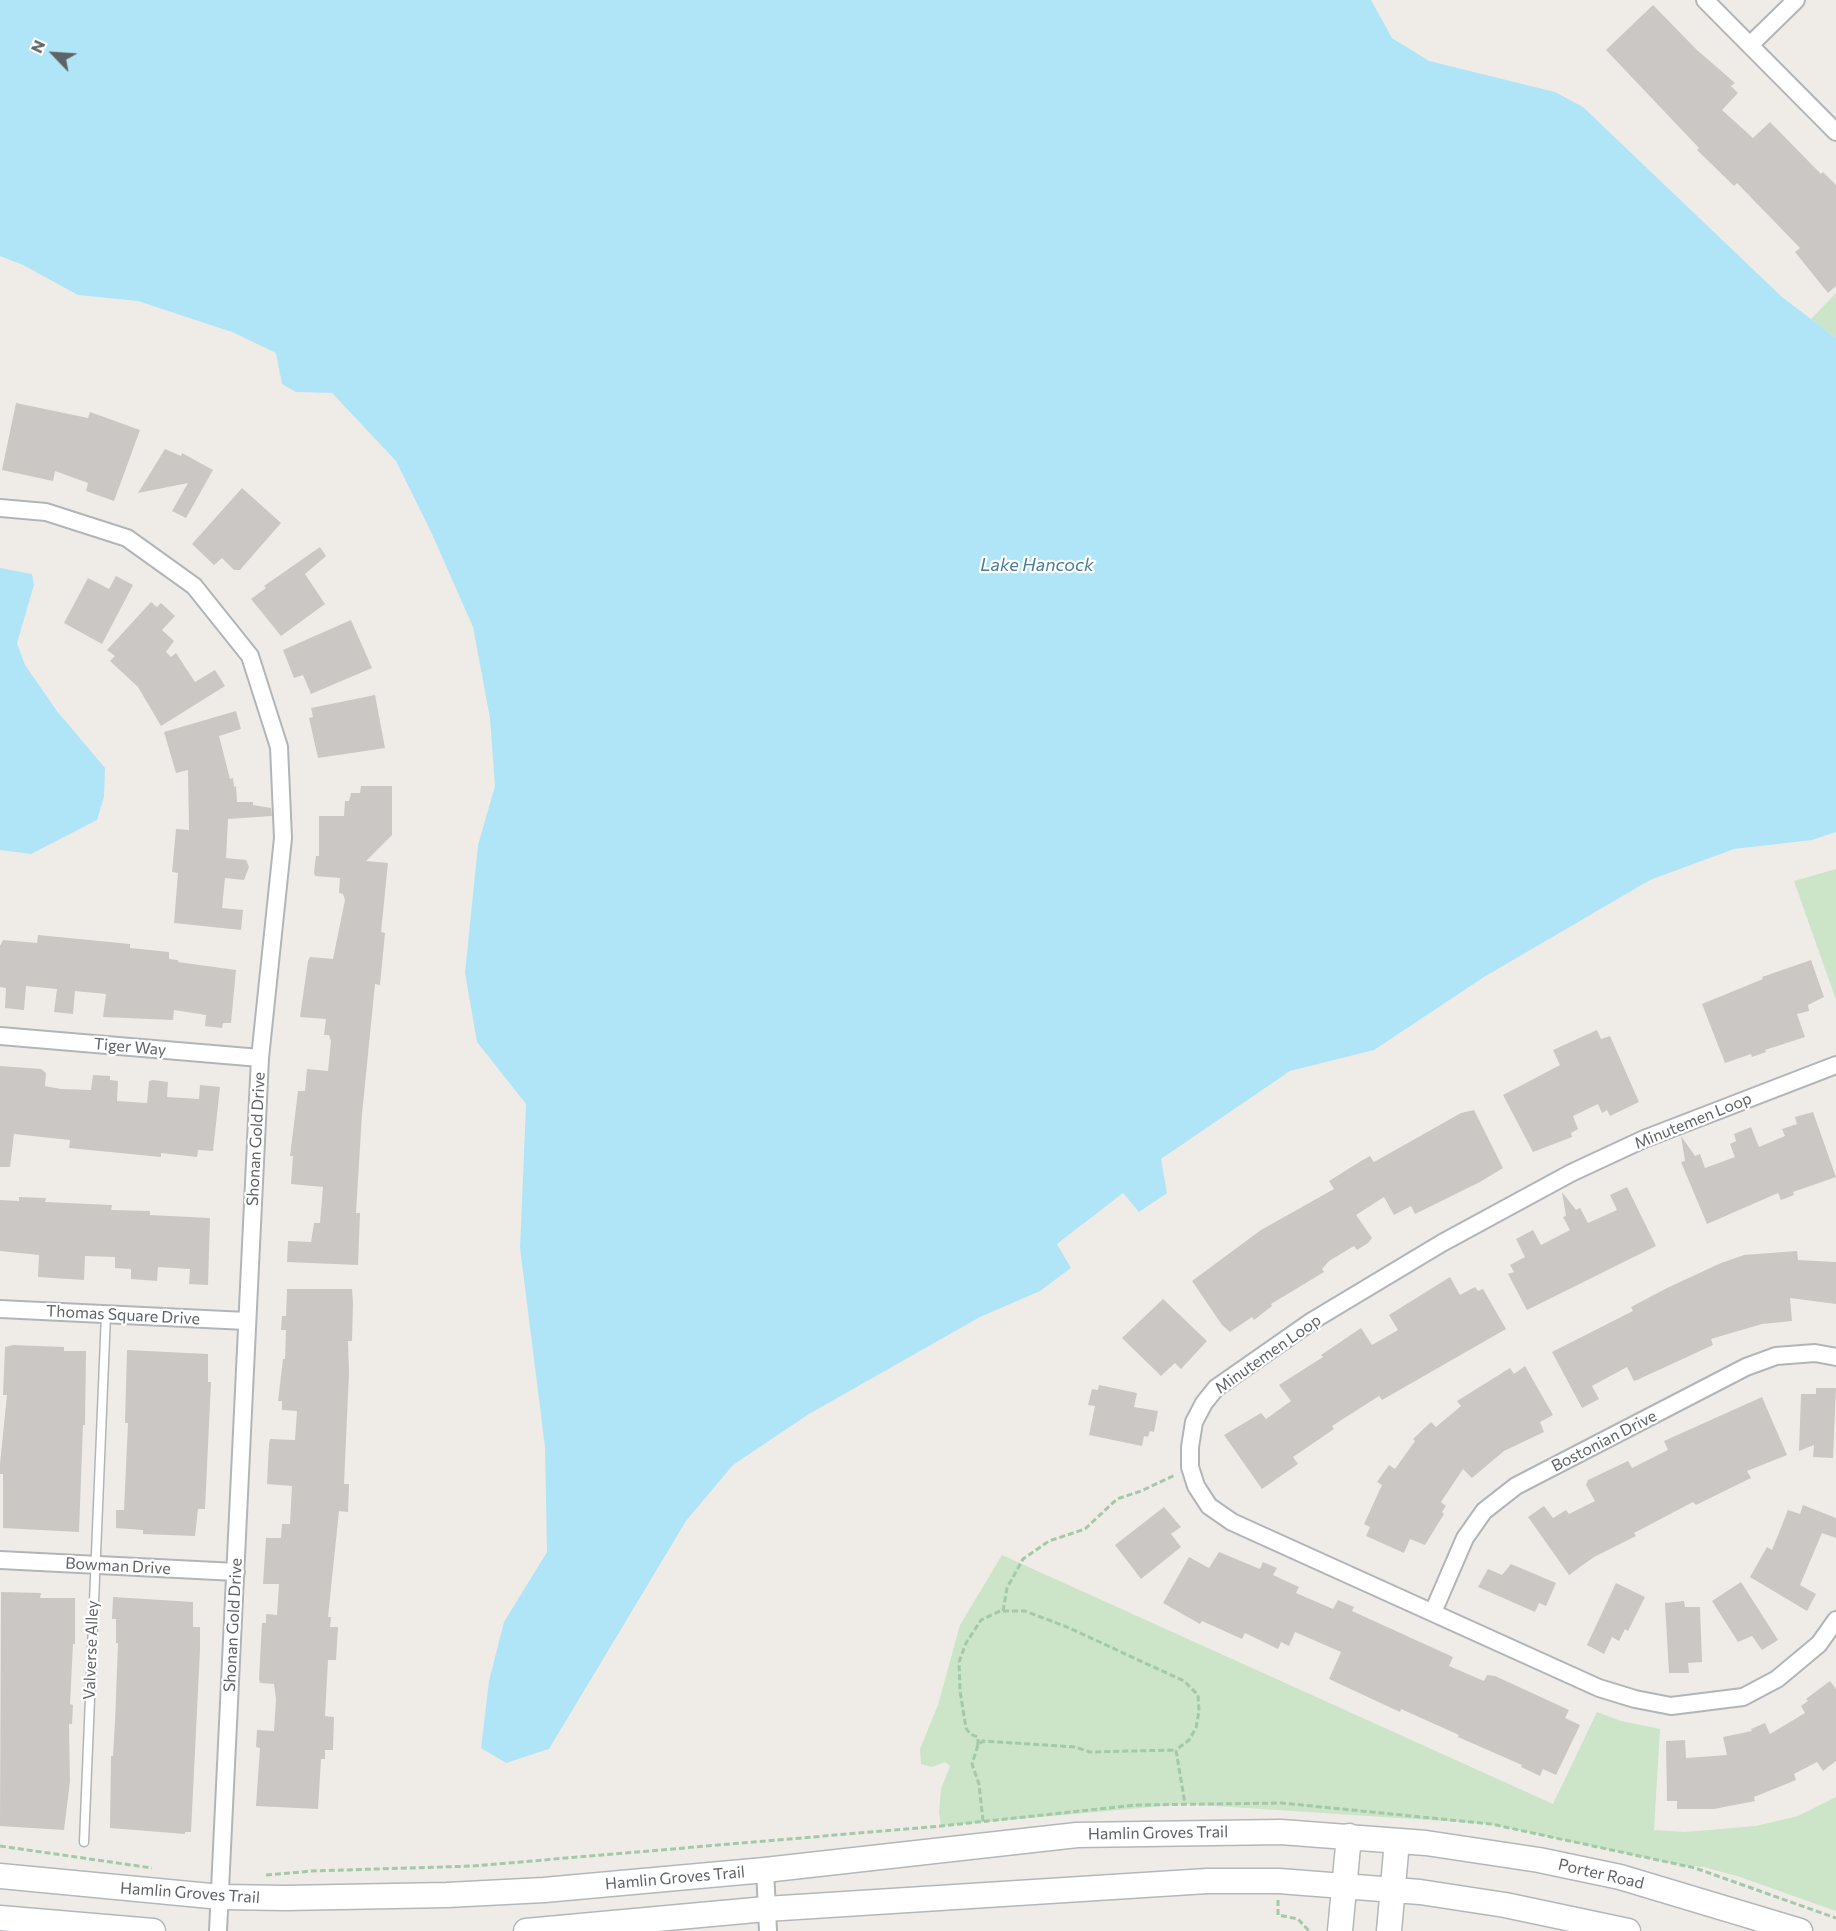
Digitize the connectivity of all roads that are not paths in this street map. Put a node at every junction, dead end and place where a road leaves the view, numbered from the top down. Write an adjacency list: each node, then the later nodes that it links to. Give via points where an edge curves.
1 (1705, 0): 3 (street)
2 (1796, 0): 3 (street)
3 (1750, 45): 4 (street)
4 (1836, 132)
5 (0, 508): 7 (street, Shonan Gold Drive, via 46,512 127,538 194,586 250,656 279,747 284,838)
6 (0, 1036): 7 (street, Tiger Way)
7 (260, 1058): 11 (street, Shonan Gold Drive)
8 (1836, 1065): 16 (street, Minutemen Loop, via 1644,1139 1481,1221 1312,1321 1216,1388 1204,1403 1194,1422 1190,1467 1209,1506 1232,1522)
9 (0, 1309): 10 (street, Thomas Square Drive)
10 (106, 1314): 11 (street, Thomas Square Drive); 14 (lane, Valverse Alley)
11 (246, 1321): 15 (street, Shonan Gold Drive)
12 (1836, 1357): 16 (street, Bostonian Drive, via 1815,1353 1776,1356 1746,1367 1516,1486 1484,1511 1465,1538)
13 (0, 1560): 14 (street, Bowman Drive)
14 (94, 1565): 15 (street, Bowman Drive); 20 (lane, Valverse Alley)
15 (236, 1572): 25 (street, Shonan Gold Drive)
16 (1433, 1612): 17 (street, Minutemen Loop, via 1599,1688 1671,1706 1743,1697 1777,1679 1819,1644)
17 (1836, 1620)
18 (1349, 1836): 19 (main road, Porter Road); 21 (main road, Hamlin Groves Trail, via 1210,1831 1077,1835); 23 (main road)
19 (1397, 1840): 24 (main road); 34 (main road, Porter Road, via 1539,1860 1620,1877)
20 (84, 1842)
21 (765, 1870): 25 (main road, Hamlin Groves Trail, via 447,1895); 27 (street)
22 (0, 1876): 25 (main road, Hamlin Groves Trail)
23 (1344, 1885): 24 (main road); 27 (main road, via 1207,1881); 31 (main road)
24 (1393, 1889): 32 (main road); 33 (main road, via 1505,1905)
25 (221, 1897): 29 (street, Shonan Gold Drive)
26 (0, 1918): 28 (main road)
27 (767, 1920): 30 (main road)
28 (153, 1931)
29 (218, 1931)
30 (526, 1931)
31 (1340, 1931)
32 (1389, 1931)
33 (1628, 1931)
34 (1800, 1931)

